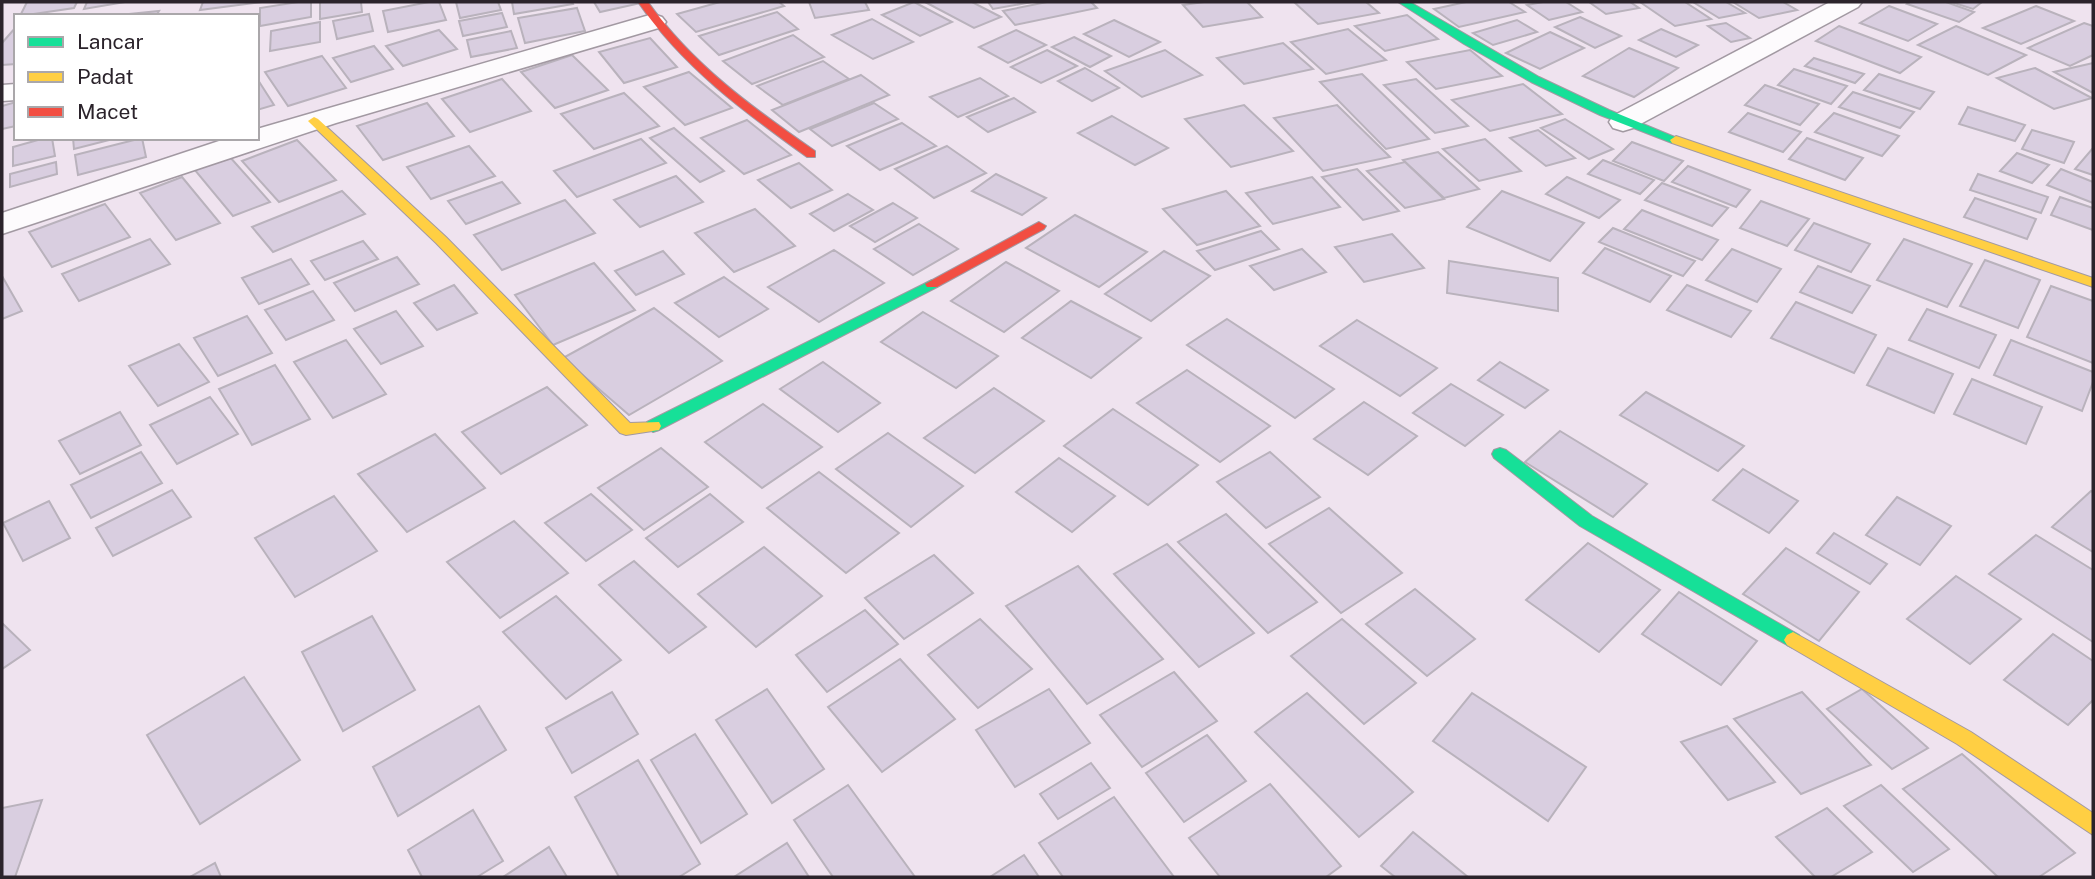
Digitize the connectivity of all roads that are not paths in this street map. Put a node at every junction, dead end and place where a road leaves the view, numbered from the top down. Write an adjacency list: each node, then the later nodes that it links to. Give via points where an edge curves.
1 (1402, 2): 5 (street, via 1484,54)
2 (1849, 2): 5 (street)
3 (648, 12): 4 (street); 8 (street, via 737,102)
4 (314, 121): 6 (street); 10 (street, via 441,240 626,429 664,423 869,319)
5 (1623, 122): 11 (street)
6 (259, 138)
7 (253, 140): 9 (street)
8 (811, 154)
9 (2, 223)
10 (1038, 226)
11 (2093, 283)
12 (1500, 454): 13 (street, via 1586,521 1964,738)
13 (2093, 825)

